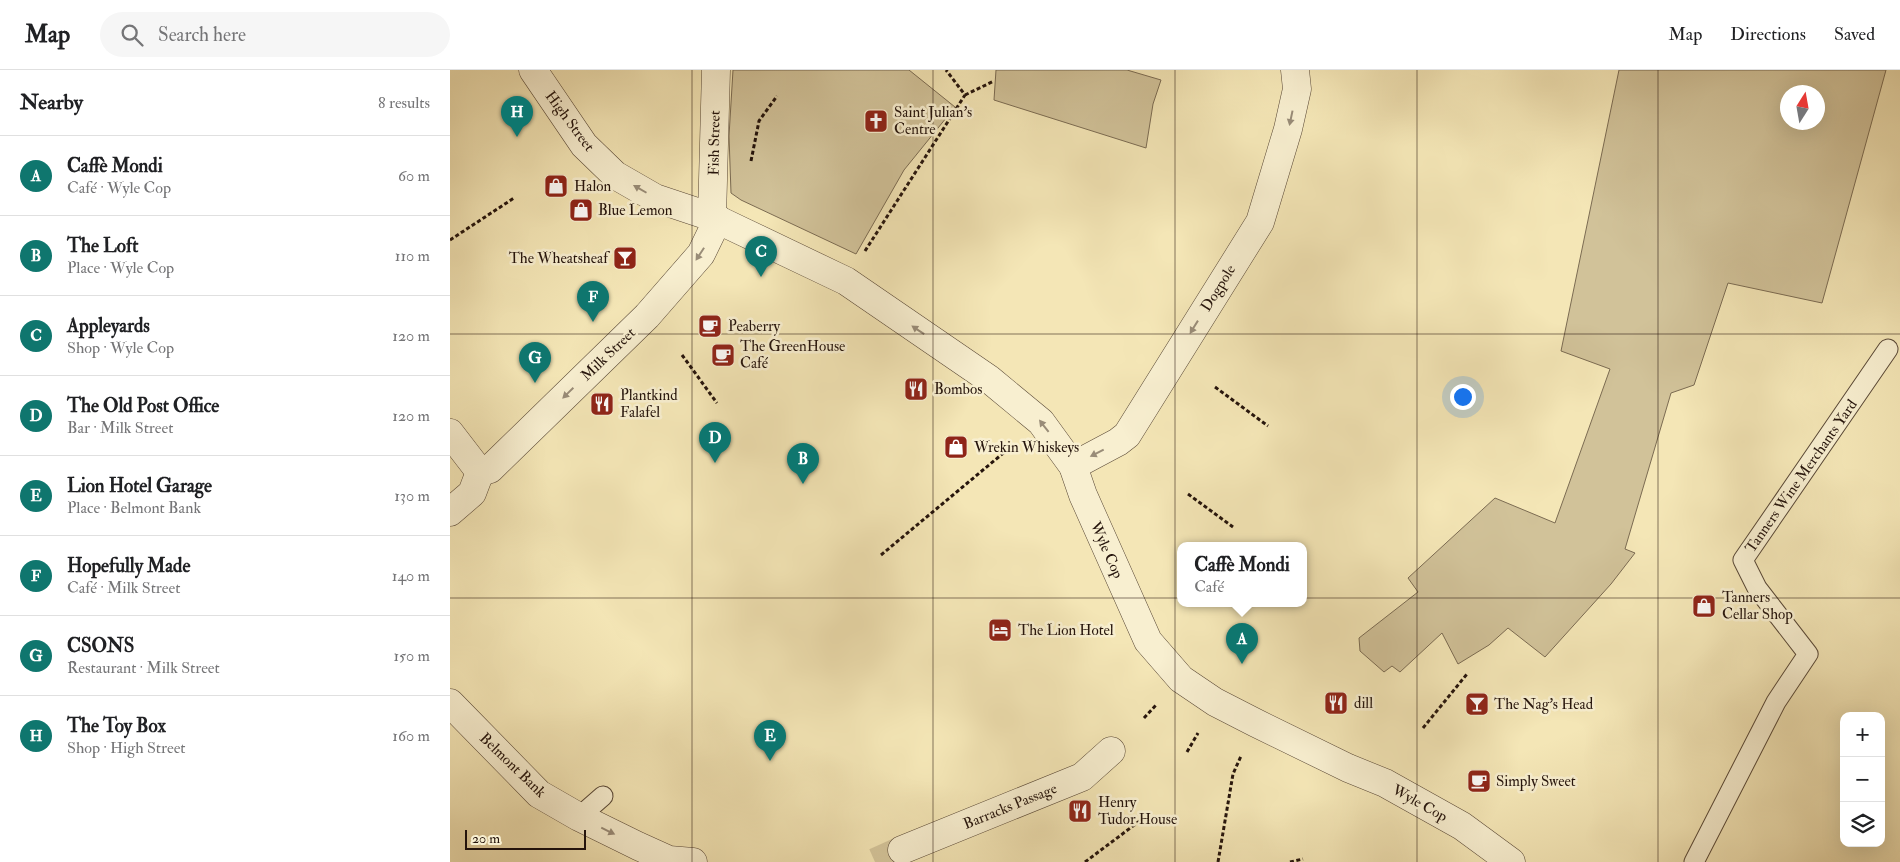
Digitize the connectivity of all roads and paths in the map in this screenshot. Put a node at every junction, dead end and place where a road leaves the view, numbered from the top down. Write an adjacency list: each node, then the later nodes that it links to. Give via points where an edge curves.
1 (533, 70): 10 (street, High Street, one-way to 1, via 655,198 615,175 584,145)
2 (716, 70): 10 (street, Fish Street)
3 (946, 70): 6 (path)
4 (1295, 70): 20 (street, Dogpole, one-way to 20, via 1296,89 1288,129 1260,222 1127,435)
5 (994, 81): 6 (path)
6 (965, 95): 12 (path)
7 (777, 96): 8 (path, via 759,121)
8 (752, 155)
9 (514, 198): 11 (path)
10 (715, 218): 17 (street, Wyle Cop, one-way to 10, via 989,379 846,281); 21 (street, Milk Street, one-way to 21, via 701,254 647,316 490,469)
11 (450, 240)
12 (861, 258)
13 (1888, 349): 41 (lane, Tanners Wine Merchants Yard, via 1743,560 1757,588 1808,654 1776,702)
14 (682, 355): 16 (path)
15 (1215, 387): 18 (path)
16 (717, 403)
17 (1041, 422): 20 (street, Wyle Cop, one-way to 17); 25 (path)
18 (1268, 426)
19 (450, 433): 21 (street)
20 (1072, 466): 28 (street, Wyle Cop, via 1148,641 1182,679)
21 (480, 472): 23 (street, via 472,493)
22 (1188, 494): 24 (path)
23 (450, 512)
24 (1233, 527)
25 (881, 555)
26 (1468, 674): 29 (path)
27 (450, 702): 33 (street, Belmont Bank, via 539,794)
28 (1256, 723): 38 (path, via 1233,774); 40 (street, Wyle Cop, via 1385,783 1462,826)
29 (1423, 728)
30 (1111, 750): 34 (street, Barracks Passage, via 1082,776)
31 (603, 796): 33 (lane)
32 (1149, 814): 37 (path)
33 (578, 816): 36 (street, Belmont Bank, one-way to 36)
34 (902, 850)
35 (1303, 859): 39 (path)
36 (677, 861)
37 (1084, 862)
38 (1218, 862)
39 (1290, 862)
40 (1511, 862)
41 (1694, 862)

